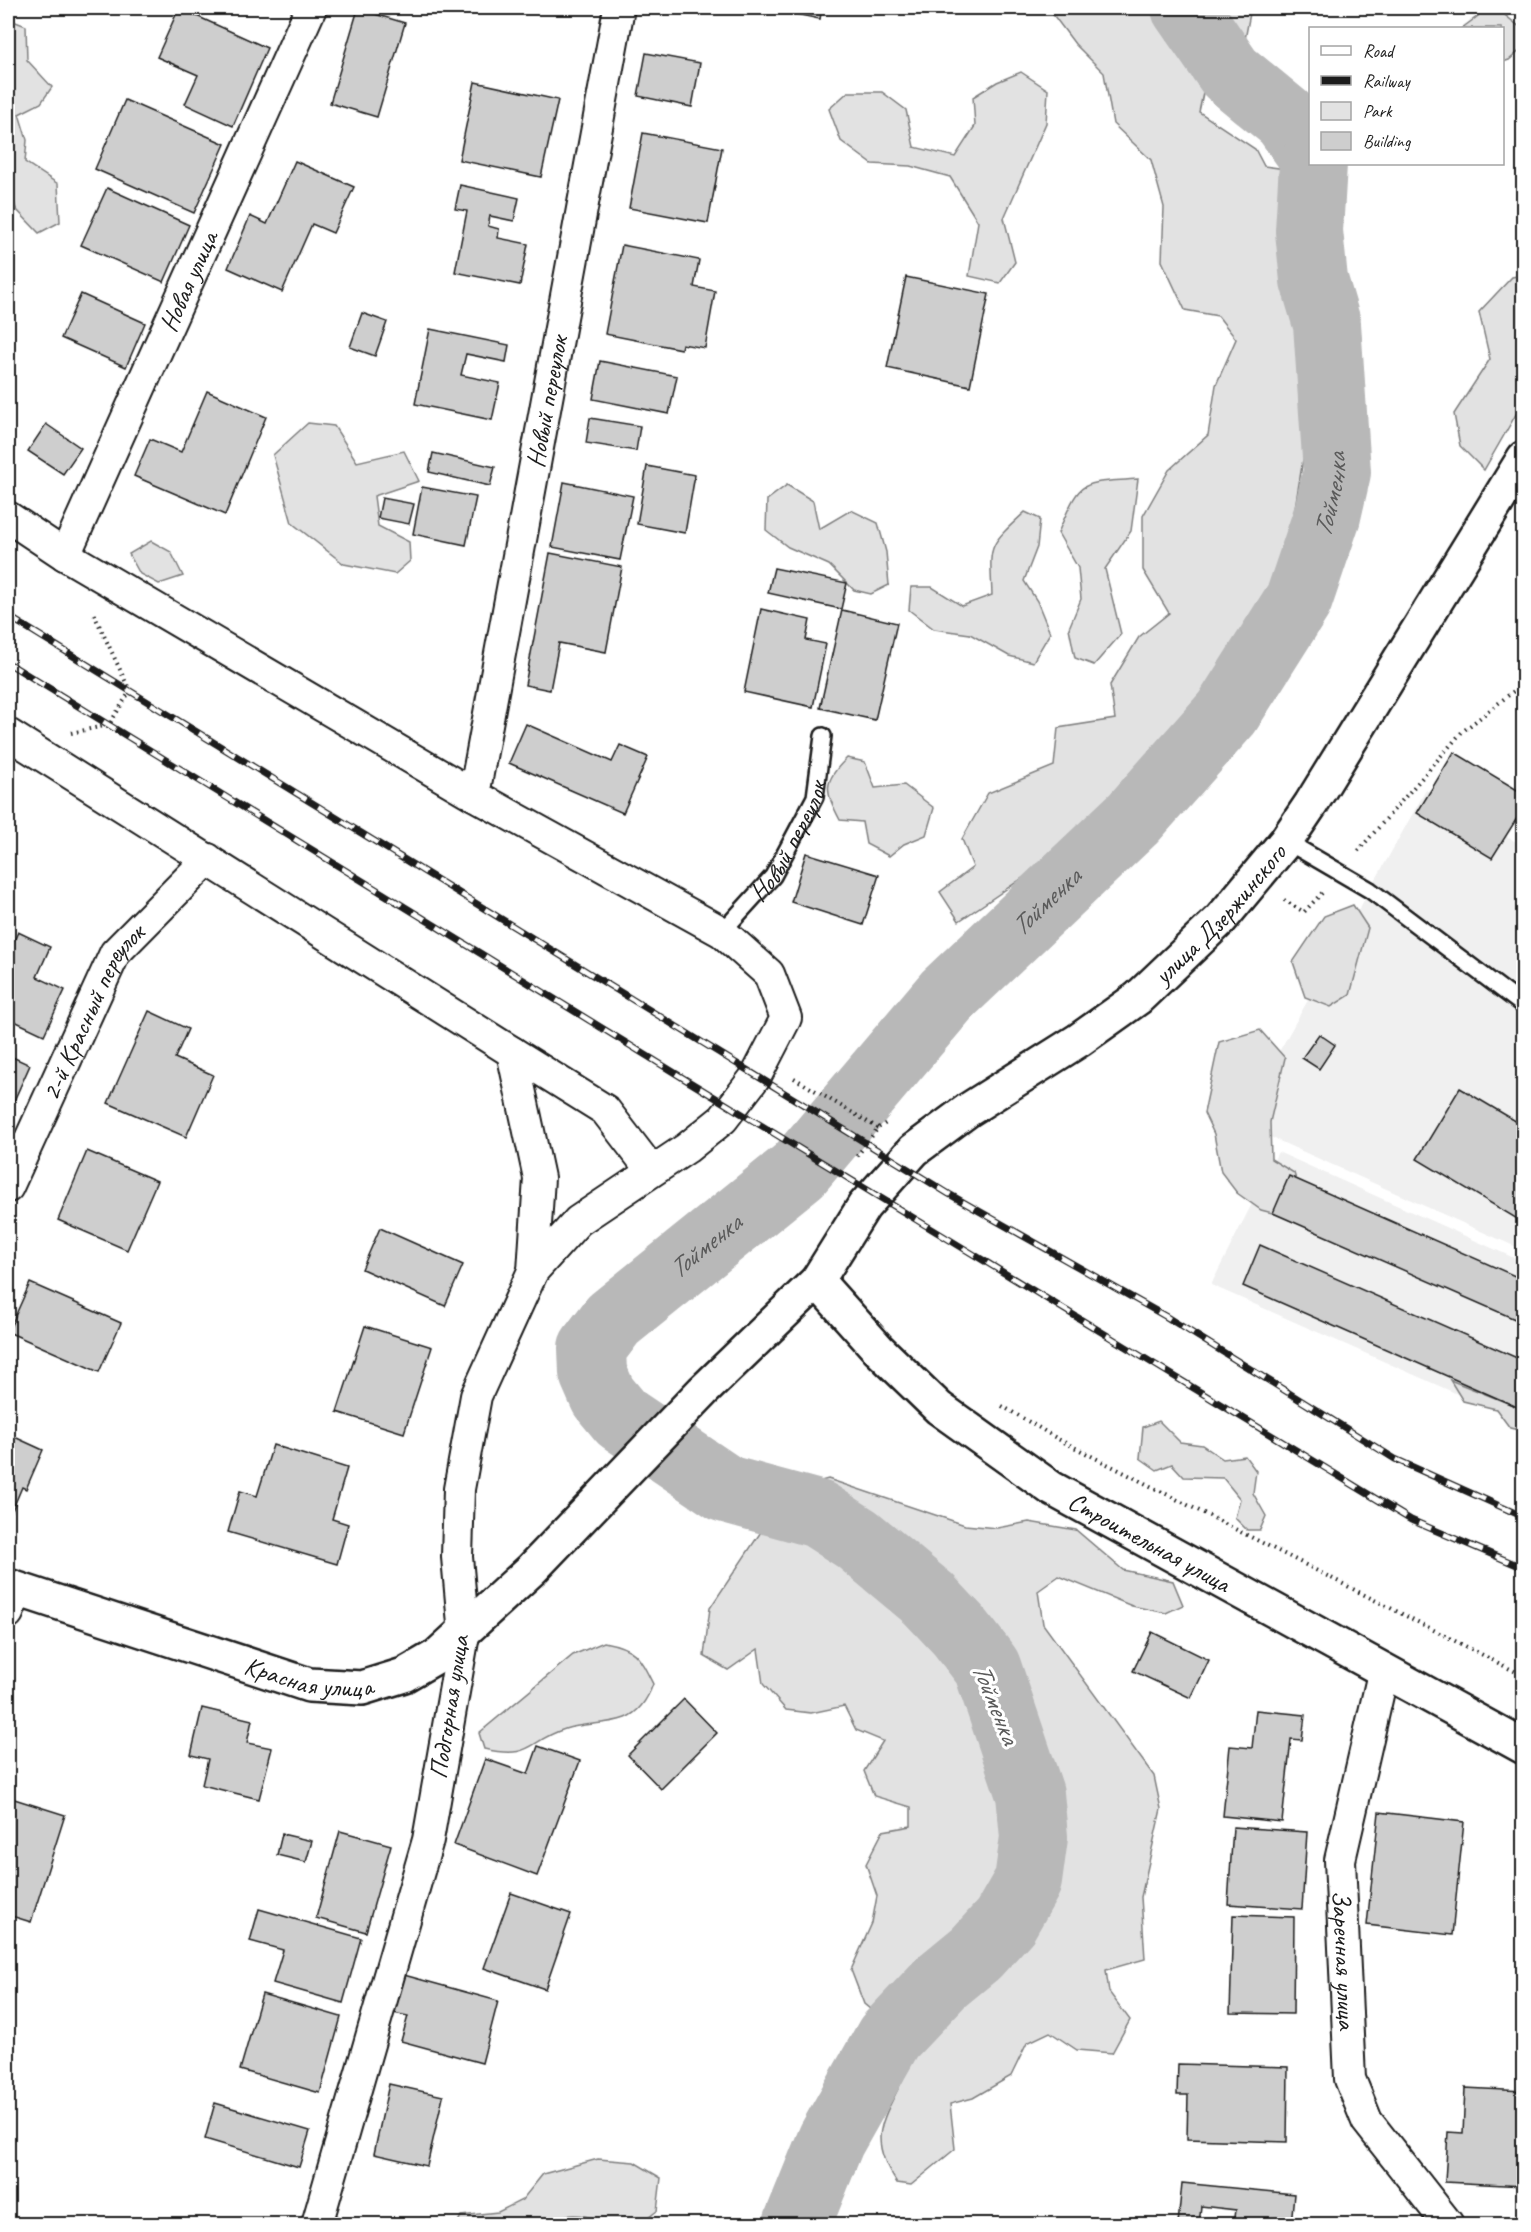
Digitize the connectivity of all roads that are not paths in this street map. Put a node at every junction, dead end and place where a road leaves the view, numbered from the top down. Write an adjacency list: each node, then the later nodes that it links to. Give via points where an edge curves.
1 (311, 8): 5 (street, Новая улица)
2 (620, 8): 8 (street, Новый переулок)
3 (1524, 458): 9 (street, улица Дзержинского)
4 (8, 517): 5 (street, Подгорная улица)
5 (65, 555): 8 (street, Подгорная улица)
6 (823, 736): 11 (lane, Новый переулок, via 815,797 810,807 774,876)
7 (12, 743): 10 (street)
8 (474, 795): 11 (street, Подгорная улица)
9 (1286, 841): 12 (lane, via 1370,890); 17 (street, улица Дзержинского, via 1181,959 1138,998 914,1150 864,1206)
10 (208, 859): 13 (street); 15 (street, 2-й Красный переулок, via 115,952)
11 (722, 932): 14 (street, Подгорная улица, via 769,974 786,1018 756,1076 723,1119)
12 (1524, 1006)
13 (512, 1052): 14 (street, via 605,1110); 16 (street, via 540,1178)
14 (651, 1170): 16 (street, Подгорная улица, via 578,1221)
15 (8, 1187)
16 (533, 1271): 20 (street, Подгорная улица, via 476,1396 459,1489 457,1557)
17 (818, 1281): 18 (street, улица Дзержинского); 21 (street, Строительная улица, via 878,1349 939,1408 1051,1488)
18 (703, 1391): 20 (street, Красная улица)
19 (11, 1597): 20 (street, Красная улица, via 309,1685 362,1688 404,1675)
20 (464, 1635): 23 (street, Подгорная улица, via 428,1840)
21 (1384, 1669): 22 (street, Строительная улица); 24 (street, Заречная улица, via 1340,1860 1350,2079 1367,2121)
22 (1524, 1747)
23 (317, 2224)
24 (1448, 2224)

